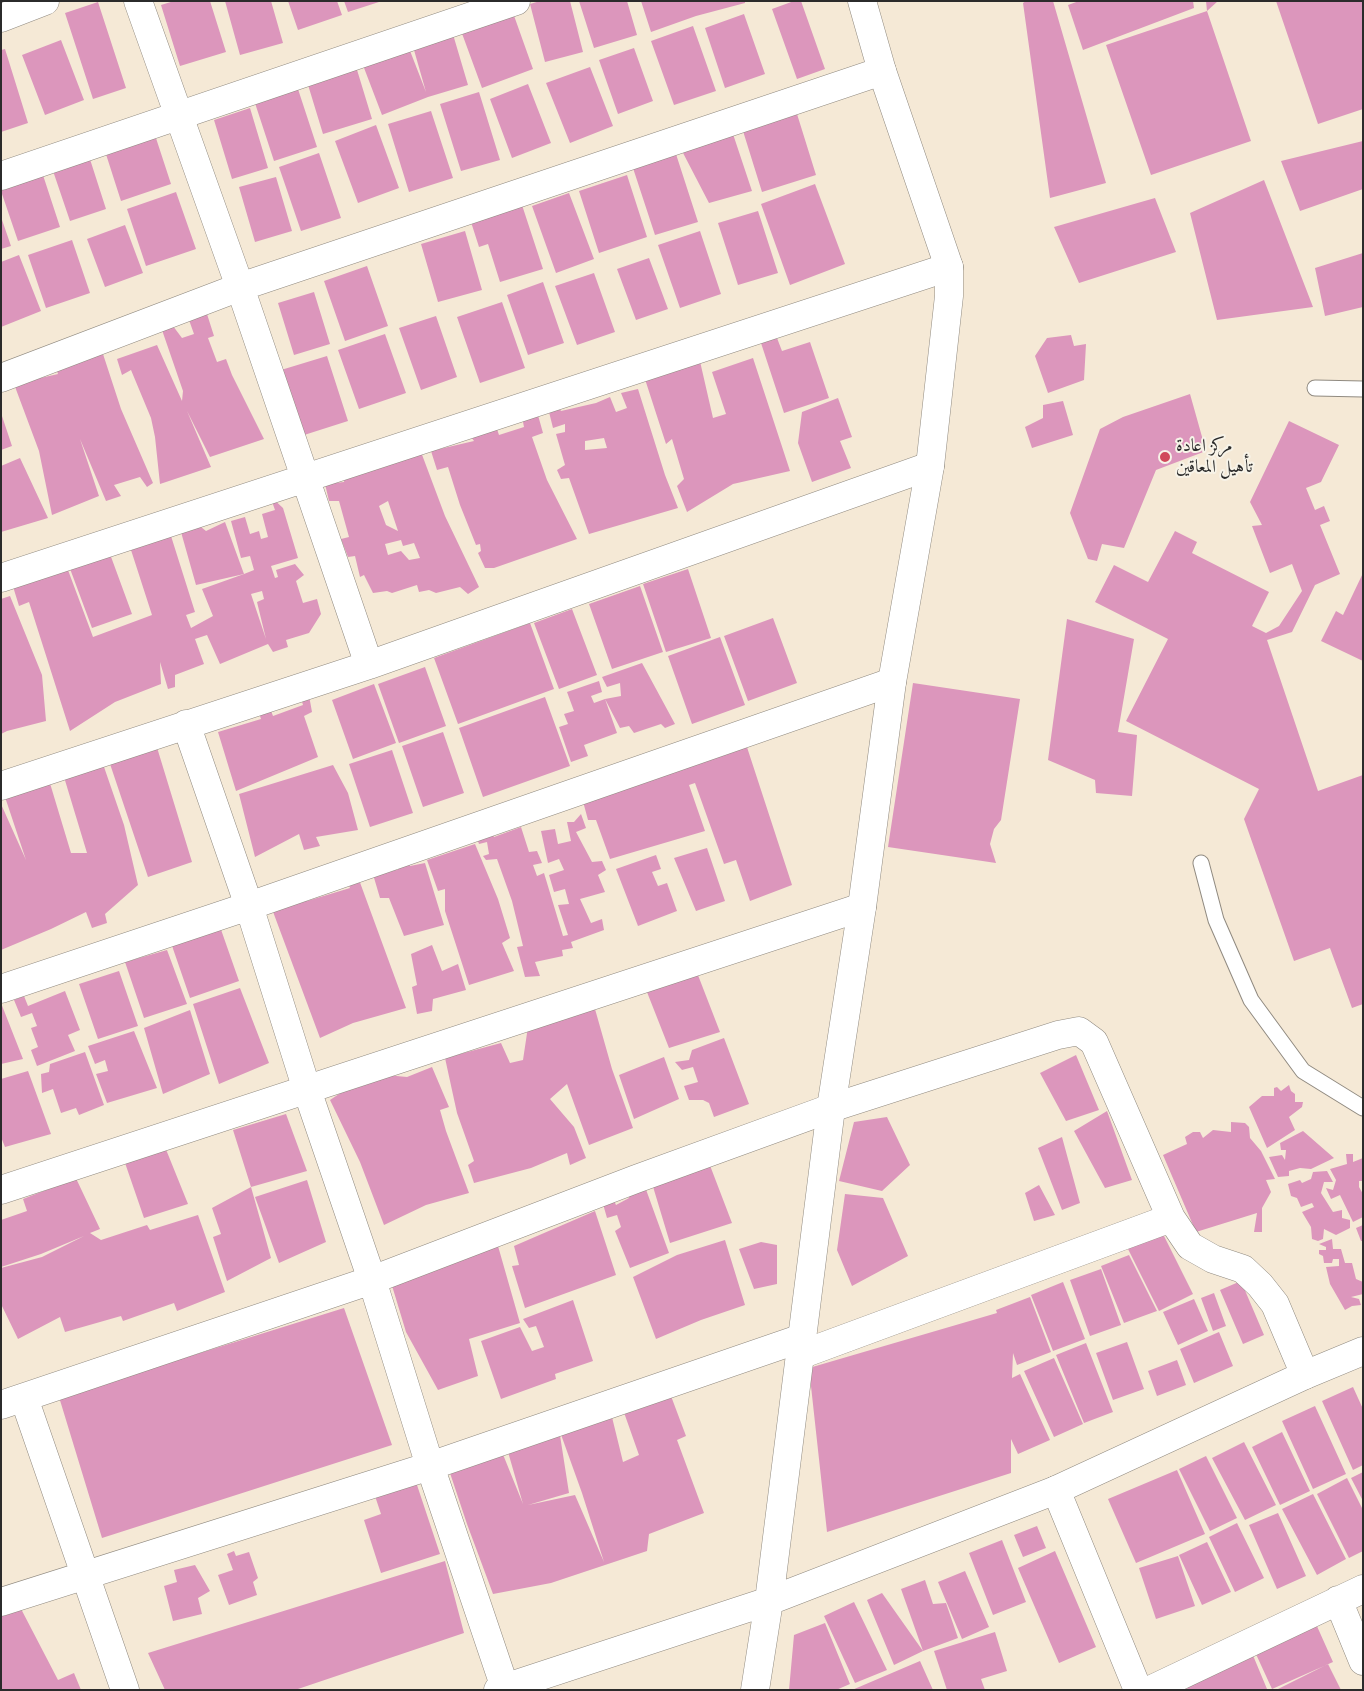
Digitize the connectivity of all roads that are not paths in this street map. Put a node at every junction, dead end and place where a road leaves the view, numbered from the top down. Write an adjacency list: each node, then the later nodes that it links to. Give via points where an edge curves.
1 (45, 1): 5 (street)
2 (138, 1): 7 (street)
3 (516, 1): 7 (street)
4 (862, 1): 6 (street)
5 (1, 18)
6 (882, 71): 9 (street); 10 (street)
7 (179, 117): 8 (street); 10 (street)
8 (1, 176)
9 (949, 267): 14 (street, via 949,296); 15 (street)
10 (240, 287): 11 (street); 15 (street)
11 (1, 378)
12 (1316, 388): 13 (lane)
13 (1363, 389)
14 (930, 466): 17 (street); 18 (street)
15 (306, 479): 16 (street); 17 (street)
16 (1, 578)
17 (369, 665): 19 (street)
18 (892, 682): 22 (street); 23 (street)
19 (186, 724): 20 (street); 22 (street)
20 (1, 786)
21 (1201, 863): 27 (lane, via 1216,920 1251,1000 1304,1071)
22 (249, 906): 24 (street); 25 (street)
23 (862, 907): 25 (street); 26 (street)
24 (1, 989)
25 (307, 1090): 28 (street); 30 (street)
26 (831, 1108): 29 (street, via 1078,1031 1094,1042); 30 (street); 31 (street)
27 (1363, 1108)
28 (1, 1190)
29 (1171, 1218): 31 (street); 33 (street, via 1190,1246 1213,1259 1243,1269 1260,1285 1275,1304)
30 (372, 1280): 34 (street); 35 (street)
31 (801, 1346): 35 (street); 40 (street)
32 (1363, 1351): 33 (street)
33 (1305, 1375): 36 (street)
34 (13, 1402): 37 (street)
35 (430, 1466): 37 (street); 43 (street)
36 (1056, 1490): 40 (street); 46 (street)
37 (86, 1576): 41 (street); 44 (street)
38 (1363, 1590): 39 (street)
39 (1338, 1600): 42 (street); 47 (street)
40 (769, 1601): 43 (street); 45 (street)
41 (1, 1602)
42 (1363, 1661)
43 (501, 1689)
44 (126, 1690)
45 (755, 1690)
46 (1138, 1690)
47 (1150, 1690)

